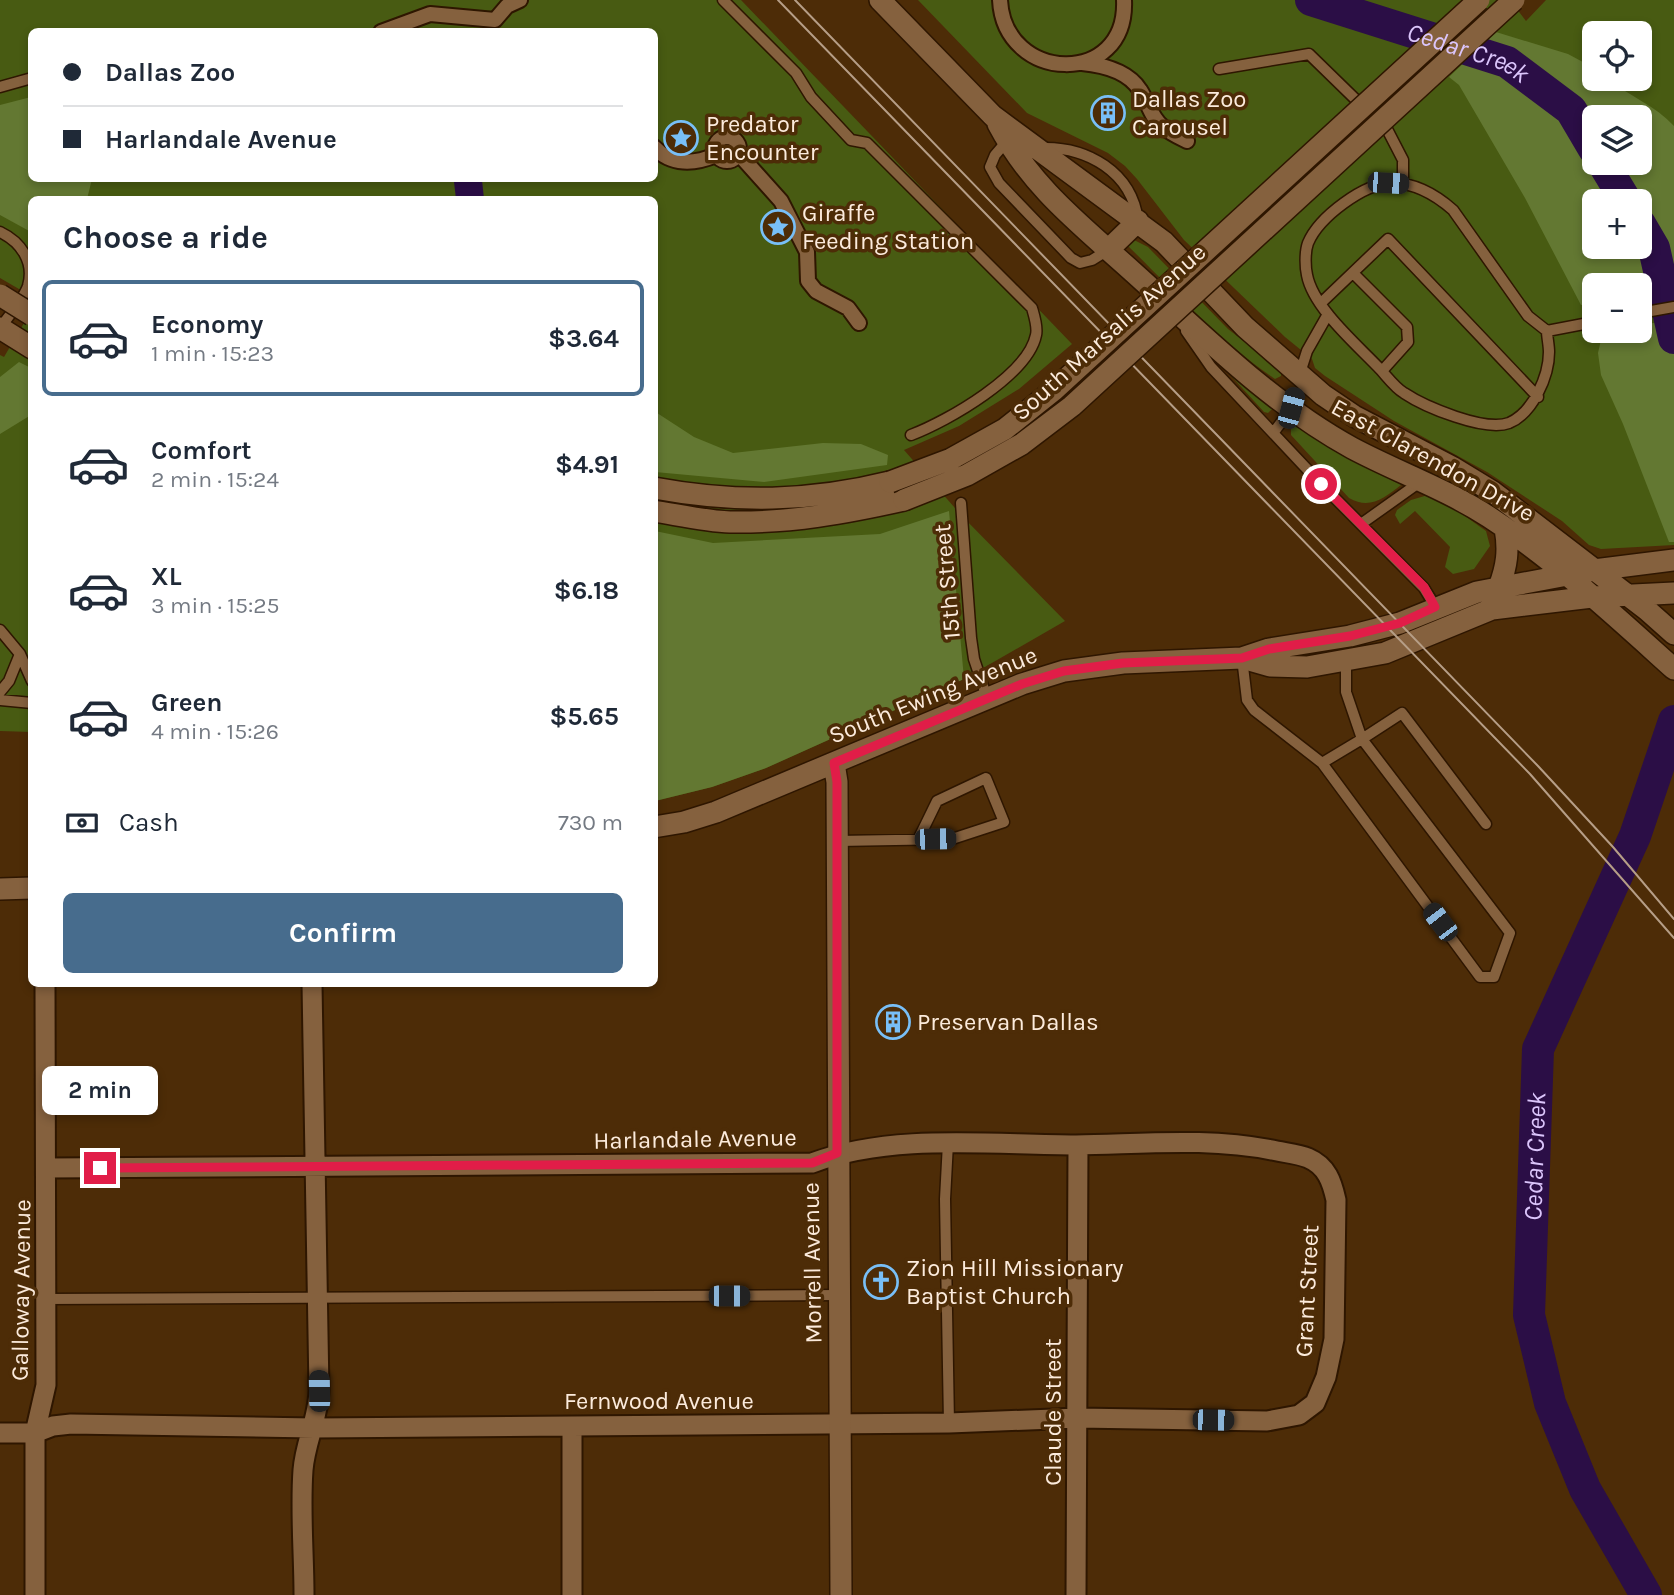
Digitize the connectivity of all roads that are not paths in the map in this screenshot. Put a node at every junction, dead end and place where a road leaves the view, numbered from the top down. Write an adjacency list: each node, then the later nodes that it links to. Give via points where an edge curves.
1 (423, 0): 9 (street)
2 (520, 0): 10 (street, via 507,6)
3 (723, 0): 46 (lane, via 796,73 811,97 851,140 867,143 1032,307 1037,333 1025,360 962,409)
4 (880, 0): 16 (street, East Clarendon Drive)
5 (1000, 0): 12 (street, via 1002,19 1022,49 1056,64)
6 (1124, 0): 12 (street, via 1123,23 1113,44)
7 (1479, 0): 48 (street, South Marsalis Avenue, bridge, via 1054,390 1005,429 951,459 853,491 740,499)
8 (1514, 0): 50 (street, South Marsalis Avenue, bridge, via 1072,405 1022,444 967,475 904,500 850,512 728,522)
9 (430, 14): 10 (street); 11 (street)
10 (499, 26)
11 (392, 28)
12 (1081, 63): 18 (street, via 1102,65 1122,74 1139,88 1162,127)
13 (1219, 69): 22 (lane, via 1309,54 1388,131 1403,160)
14 (28, 79): 15 (lane)
15 (0, 87)
16 (993, 116): 17 (street, East Clarendon Drive); 23 (street, East Clarendon Drive)
17 (1007, 141): 25 (street, East Clarendon Drive, via 1031,177); 25 (lane, via 990,167 999,183 1071,258 1080,263)
18 (1187, 141)
19 (658, 150): 21 (street, via 687,162)
20 (738, 153): 21 (street, via 730,160); 21 (street, via 737,141 726,136 716,143); 36 (street, via 780,201 807,252 808,281 816,291 848,309)
21 (716, 155)
22 (1403, 183): 31 (lane, via 1363,190 1320,225 1308,244 1306,260 1307,276); 39 (lane, via 1441,199 1453,211 1528,316)
23 (1138, 221): 25 (street); 42 (street, East Clarendon Drive)
24 (0, 232): 26 (lane, via 18,242)
25 (1108, 250): 30 (street, East Clarendon Drive)
26 (28, 260)
27 (1353, 273): 31 (lane); 41 (lane, via 1407,327 1408,342); 43 (lane, via 1388,239)
28 (28, 279): 38 (lane)
29 (0, 295): 34 (street, bridge)
30 (1166, 302): 44 (street, East Clarendon Drive); 45 (lane, via 1211,367)
31 (1321, 303): 35 (lane)
32 (1674, 307): 33 (lane)
33 (1652, 311)
34 (28, 312)
35 (1328, 314): 41 (lane); 42 (lane, via 1307,351)
36 (859, 323)
37 (1582, 324): 39 (lane)
38 (0, 328): 40 (street)
39 (1546, 331): 43 (lane, via 1549,352)
40 (28, 346)
41 (1382, 371): 43 (lane, via 1402,392 1446,414 1494,425 1521,416)
42 (1300, 375): 44 (street); 54 (street, East Clarendon Drive, via 1354,415 1493,492)
43 (1538, 397)
44 (1291, 408): 45 (lane); 47 (street, East Clarendon Drive, via 1351,447)
45 (1274, 432): 51 (lane)
46 (911, 435)
47 (1421, 481): 51 (lane); 52 (street, East Clarendon Drive)
48 (658, 489)
49 (961, 503): 70 (lane, 15th Street, via 971,638)
50 (658, 512)
51 (1361, 524): 60 (lane, via 1424,587)
52 (1505, 528): 55 (street, East Clarendon Drive); 56 (street, via 1507,566)
53 (1674, 560): 54 (street, South Ewing Avenue)
54 (1594, 570): 55 (street, South Ewing Avenue); 58 (street, East Clarendon Drive)
55 (1568, 575): 56 (street, South Ewing Avenue); 59 (street, East Clarendon Drive)
56 (1499, 587): 60 (street, South Ewing Avenue)
57 (1674, 593): 58 (street, South Ewing Avenue)
58 (1627, 595): 59 (street, South Ewing Avenue); 63 (street, East Clarendon Drive)
59 (1592, 597): 61 (street, South Ewing Avenue, via 1492,609); 67 (street, East Clarendon Drive)
60 (1435, 607): 61 (lane); 65 (street, South Ewing Avenue, via 1400,623)
61 (1447, 626): 66 (street, South Ewing Avenue, via 1407,646)
62 (0, 630): 64 (lane)
63 (1674, 634)
64 (20, 654): 68 (lane); 69 (lane)
65 (1242, 658): 66 (street, South Ewing Avenue, via 1270,666); 70 (street, South Ewing Avenue, via 1123,663 1064,671); 75 (lane, via 1247,700 1254,710)
66 (1346, 661): 73 (lane, via 1346,692)
67 (1674, 668)
68 (28, 672)
69 (0, 692)
70 (987, 698): 74 (street, South Ewing Avenue)
71 (0, 700): 72 (lane)
72 (28, 702)
73 (1362, 739): 75 (lane); 75 (lane, via 1510,933 1494,977 1480,977); 76 (lane, via 1402,713)
74 (834, 763): 77 (street, South Ewing Avenue, via 716,812); 79 (street, Morrell Avenue)
75 (1322, 763)
76 (1486, 824)
77 (658, 826)
78 (918, 839): 78 (lane, via 952,839 1004,822 985,778 937,801); 79 (lane)
79 (837, 841): 86 (street, Morrell Avenue)
80 (0, 888): 81 (street)
81 (28, 888)
82 (45, 987): 88 (street, Galloway Avenue)
83 (312, 987): 87 (street)
84 (948, 1143): 85 (street, Harlandale Avenue); 86 (street, Harlandale Avenue); 95 (lane)
85 (1078, 1145): 89 (street, Harlandale Avenue, via 1179,1140 1258,1147 1309,1158); 94 (street, Claude Street)
86 (837, 1153): 87 (street, Harlandale Avenue, via 812,1163); 90 (street, Morrell Avenue)
87 (316, 1167): 88 (street, Harlandale Avenue); 91 (street)
88 (47, 1168): 92 (street, Galloway Avenue)
89 (1332, 1180): 93 (street, Grant Street, via 1336,1200 1334,1339)
90 (839, 1295): 91 (lane); 96 (street, Morrell Avenue)
91 (317, 1296): 92 (lane); 98 (street, via 319,1391)
92 (47, 1299): 100 (street, Galloway Avenue, via 46,1385)
93 (1315, 1402): 94 (street, Fernwood Avenue, via 1299,1415 1267,1421)
94 (1078, 1418): 95 (street, Fernwood Avenue); 105 (street, Claude Street)
95 (949, 1423): 96 (street, Fernwood Avenue)
96 (840, 1424): 97 (street, Fernwood Avenue); 104 (street, Morrell Avenue)
97 (572, 1426): 98 (street, Fernwood Avenue); 103 (street)
98 (314, 1428): 100 (street, Fernwood Avenue, via 71,1424); 102 (street, via 303,1470)
99 (0, 1433): 100 (street, Fernwood Avenue)
100 (35, 1433): 101 (street, Galloway Avenue)
101 (35, 1595)
102 (304, 1595)
103 (572, 1595)
104 (841, 1595)
105 (1076, 1595)

